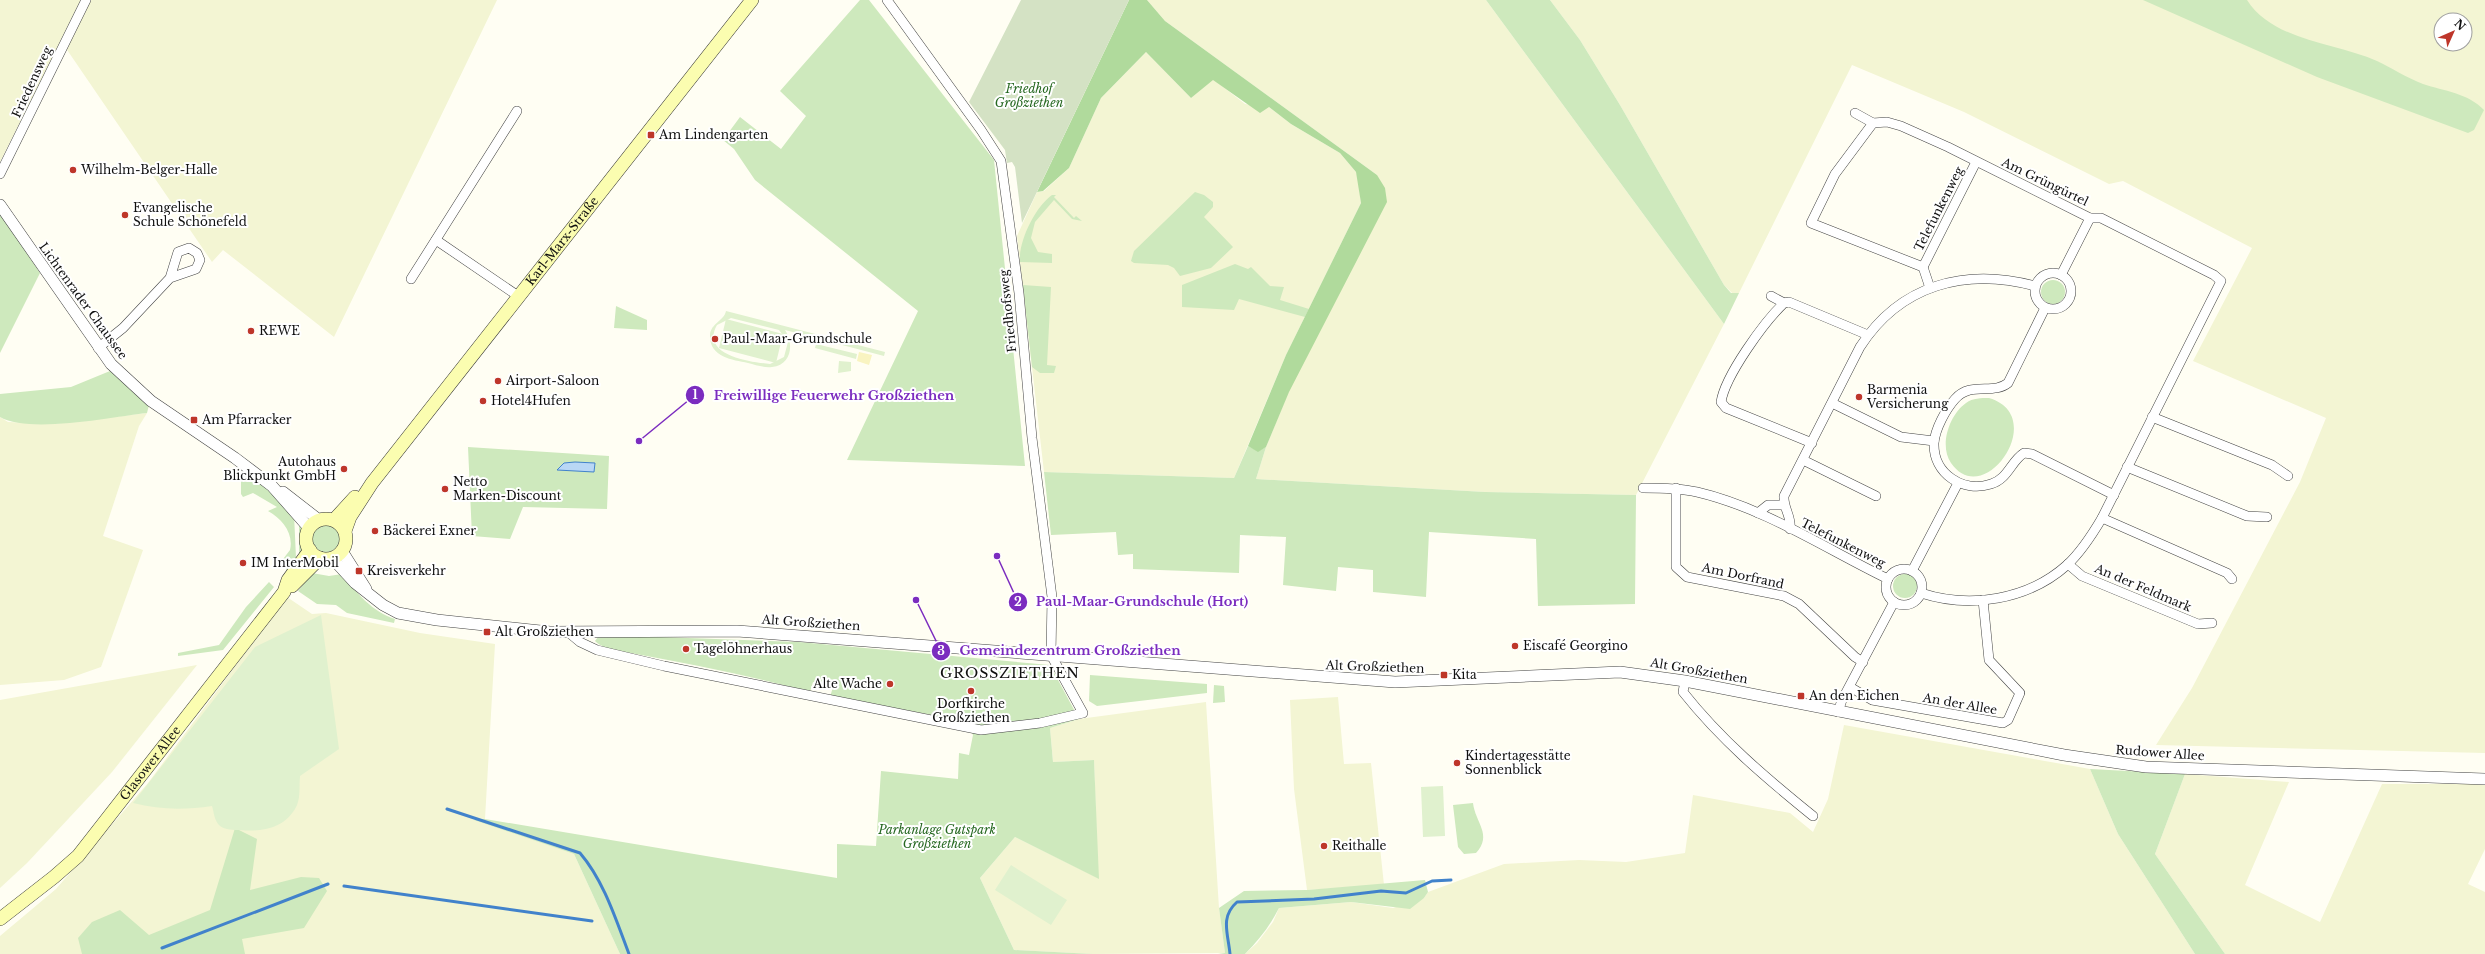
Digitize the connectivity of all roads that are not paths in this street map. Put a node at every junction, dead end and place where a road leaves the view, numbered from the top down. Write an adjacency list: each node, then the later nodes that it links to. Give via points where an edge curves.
1 (86, 0): 8 (street, Friedensweg)
2 (752, 0): 18 (main road, Karl-Marx-Straße)
3 (887, 0): 55 (street, Friedhofsweg, via 1001,161 1019,293 1032,438 1052,597)
4 (517, 112): 11 (street)
5 (1855, 113): 6 (street, Am Grüngürtel)
6 (1873, 123): 7 (street, Am Grüngürtel, via 1888,122 1901,126); 12 (street, Telefunkenweg, via 1835,174 1808,225)
7 (1976, 162): 10 (street, Am Grüngürtel); 12 (street, Telefunkenweg)
8 (0, 174)
9 (0, 205): 23 (street, Lichtenrader Chaussee)
10 (2090, 218): 13 (street); 25 (street, Am Grüngürtel, via 2102,218 2214,275 2221,281)
11 (436, 240): 15 (street); 18 (street)
12 (1923, 267): 17 (street, Telefunkenweg)
13 (2061, 275): 16 (street, via 2055,273 2043,276); 21 (street, via 2071,287 2070,298 2060,308)
14 (170, 278): 23 (street, via 123,328)
15 (411, 279)
16 (2035, 286): 17 (street, via 1998,278 1977,278); 21 (street, via 2035,297)
17 (1930, 288): 22 (street, via 1901,303)
18 (518, 296): 31 (main road, Karl-Marx-Straße)
19 (1771, 296): 20 (street)
20 (1784, 303): 22 (street, via 1789,302); 27 (street, via 1741,358 1722,394 1721,402 1726,408)
21 (2045, 308): 26 (street, via 2008,382 2000,388 1977,387 1956,398 1949,406)
22 (1868, 335): 24 (street)
23 (98, 348): 42 (street, Lichtenrader Chaussee, via 122,377 151,401 293,498)
24 (1832, 403): 26 (street, via 1901,437); 27 (street)
25 (2152, 417): 29 (street); 30 (street, via 2272,466)
26 (1934, 441): 32 (street, via 1937,460 1945,472)
27 (1812, 443): 28 (street)
28 (1803, 460): 36 (street); 37 (street, via 1784,496)
29 (2127, 467): 35 (street); 39 (street, via 2247,516)
30 (2288, 476)
31 (372, 483): 41 (main road, Karl-Marx-Straße); 44 (main road, Karl-Marx-Straße, via 350,517)
32 (1958, 483): 35 (street, via 1979,486 1992,484 2003,477 2024,453 2032,454); 47 (street)
33 (1643, 488): 34 (street)
34 (1676, 488): 38 (street, via 1719,498); 56 (street, Am Dorfrand, via 1676,567 1680,573 1687,577 1784,596 1799,604)
35 (2114, 495): 40 (street)
36 (1876, 496)
37 (1784, 505): 38 (street, via 1768,505); 43 (street, Telefunkenweg, via 1790,520)
38 (1758, 513): 43 (street)
39 (2267, 517)
40 (2102, 518): 46 (street); 49 (street, via 2227,573)
41 (334, 520): 42 (main road); 44 (main road)
42 (314, 524): 45 (main road, via 306,539)
43 (1790, 529): 48 (street, Telefunkenweg)
44 (345, 531): 45 (main road, via 346,541)
45 (326, 554): 54 (street, Alt Großziethen, via 355,583 383,605 405,615); 62 (main road, Glasower Allee, via 284,592 78,856)
46 (2068, 564): 51 (street, via 2027,589); 53 (street, An der Feldmark, via 2082,576 2198,624)
47 (1912, 572): 48 (street, via 1896,571); 50 (street, via 1921,582)
48 (1888, 579): 52 (street, via 1888,594)
49 (2232, 579)
50 (1921, 593): 51 (street, via 1948,600); 52 (street, via 1910,604)
51 (1983, 600): 58 (street, An der Allee, via 1989,660 2020,693 2008,720 2003,723 1872,700)
52 (1894, 602): 56 (street)
53 (2212, 623)
54 (568, 632): 55 (street, Alt Großziethen, via 737,631); 55 (street, via 580,642 597,650 664,666 981,730 1040,723 1083,712)
55 (1051, 655): 57 (street, Alt Großziethen, via 1395,682 1606,672 1635,673)
56 (1863, 662): 58 (street)
57 (1684, 681): 59 (street, Alt Großziethen); 61 (street, via 1683,692 1725,741)
58 (1850, 687): 59 (street)
59 (1838, 712): 60 (street, Rudower Allee, via 2064,755 2146,767)
60 (2485, 779)
61 (1814, 816)
62 (0, 919)

